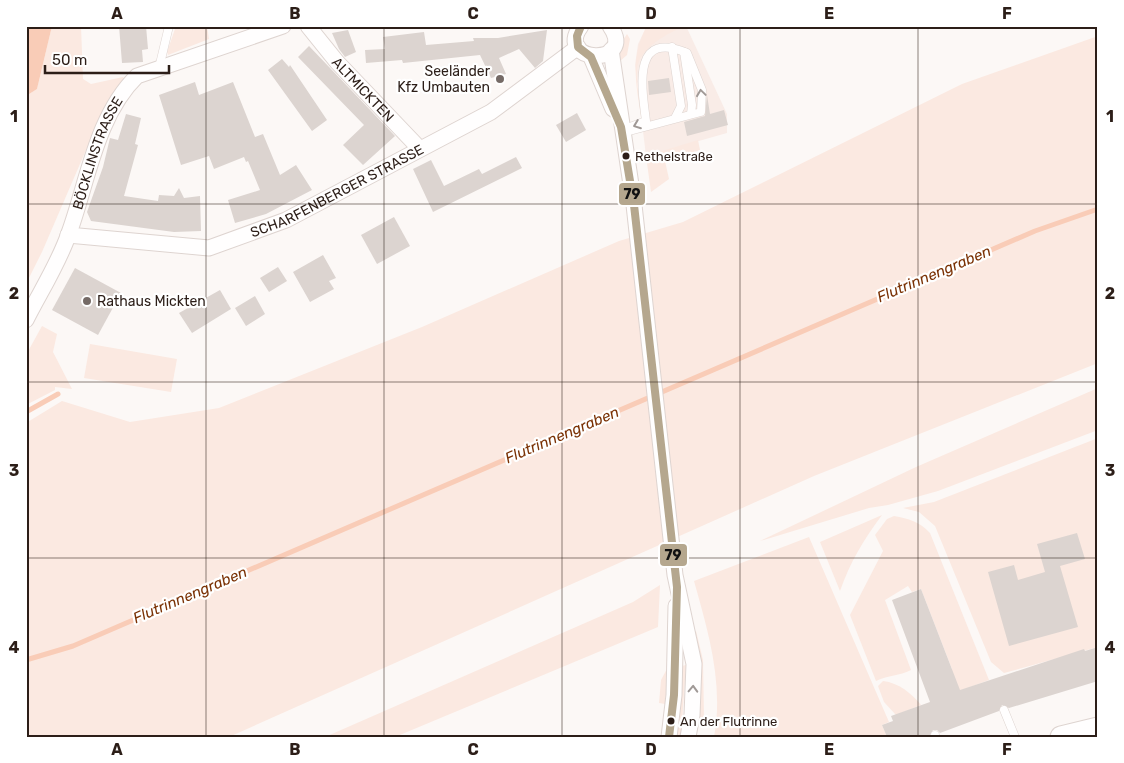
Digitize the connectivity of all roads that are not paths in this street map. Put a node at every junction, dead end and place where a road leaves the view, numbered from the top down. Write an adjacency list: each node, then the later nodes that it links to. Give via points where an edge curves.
1 (169, 26): 10 (lane)
2 (283, 26): 10 (street)
3 (308, 26): 13 (street, ALTMICKTEN, via 337,62)
4 (581, 26): 7 (street, via 577,36)
5 (625, 26): 6 (street)
6 (612, 38): 9 (street, via 602,57); 12 (street)
7 (578, 47): 9 (street); 13 (street, SCHARFENBERGER STRASSE, via 490,112)
8 (672, 47): 11 (lane, via 681,106); 11 (lane, one-way to 8, via 691,114 692,105 684,51); 12 (lane, one-way to 12, via 656,49 642,66 646,121)
9 (591, 57): 12 (street)
10 (159, 70): 14 (street, BÖCKLINSTRASSE, via 137,76 123,90 100,134)
11 (675, 118): 12 (lane)
12 (621, 130): 16 (street, via 635,222)
13 (420, 149): 14 (street, SCHARFENBERGER STRASSE, via 286,220 209,248)
14 (68, 236): 15 (street, BÖCKLINSTRASSE)
15 (26, 320)
16 (676, 581): 19 (street, via 674,695); 20 (street, one-way to 16, via 694,664)
17 (1004, 710): 21 (lane)
18 (1098, 728): 22 (street)
19 (669, 737)
20 (688, 737)
21 (1015, 737)
22 (1061, 737)

